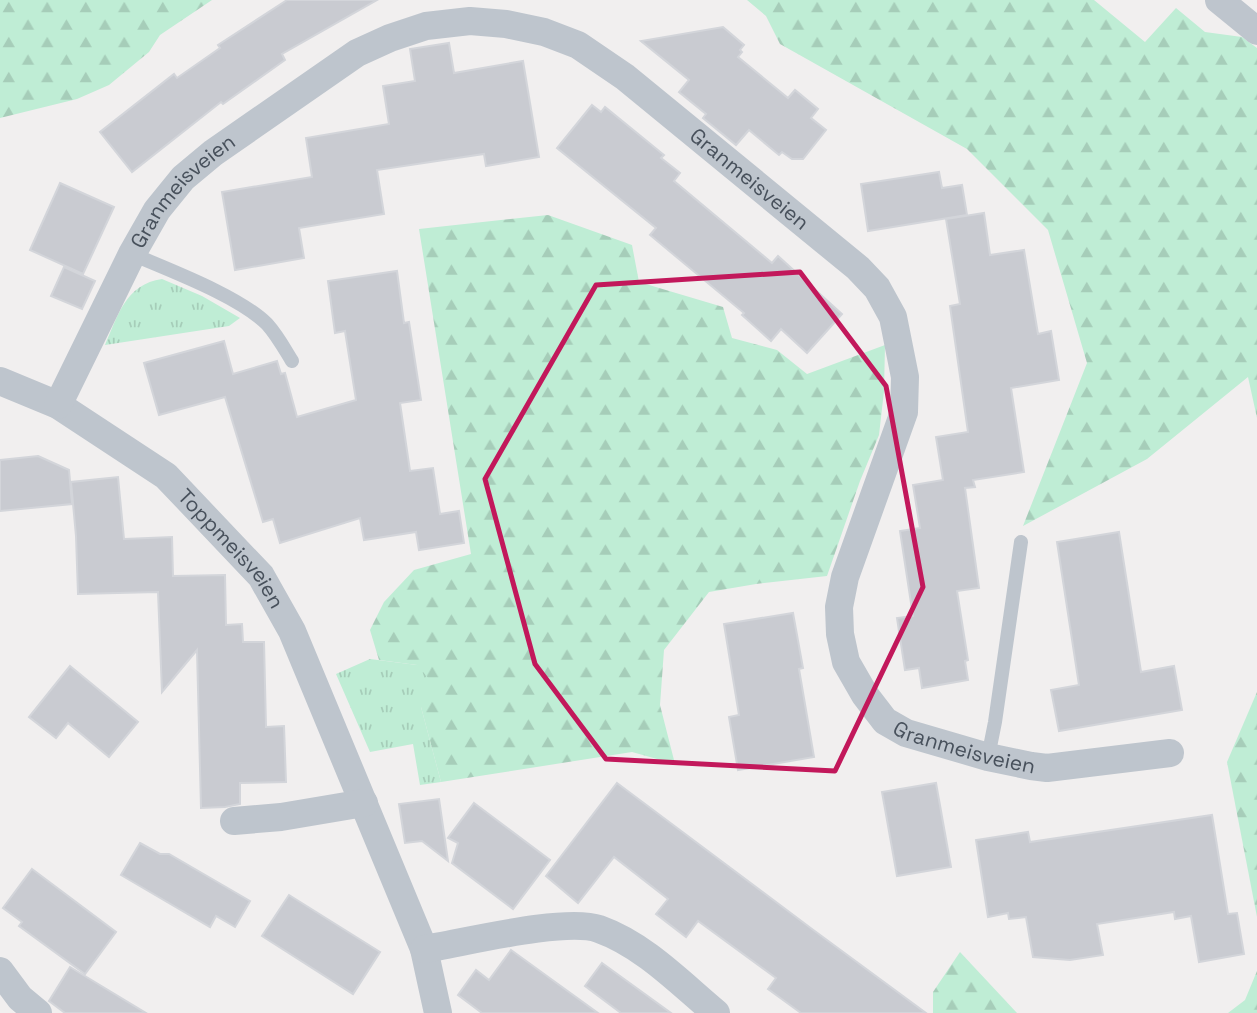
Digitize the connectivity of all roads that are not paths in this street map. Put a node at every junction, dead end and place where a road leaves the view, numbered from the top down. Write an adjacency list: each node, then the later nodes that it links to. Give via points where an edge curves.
1 (1219, 0): 2 (street)
2 (1257, 31)
3 (132, 254): 4 (lane, via 183,275 266,323); 6 (street, Granmeisveien); 9 (street, Granmeisveien, via 183,178 357,53 426,26 470,21 544,32 578,46 625,77 877,288 893,317 900,344 904,412 845,577 839,607 846,662 884,721 906,733)
4 (292, 361)
5 (0, 381): 6 (street, Toppmeisveien)
6 (58, 405): 10 (street, Toppmeisveien, via 166,476 261,576 292,631)
7 (1021, 542): 9 (lane)
8 (1170, 753): 9 (street, Granmeisveien, via 1047,768)
9 (988, 757)
10 (364, 803): 11 (street); 12 (street, Toppmeisveien)
11 (234, 821)
12 (424, 949): 15 (street, Toppmeisveien); 16 (street, via 555,927 597,928 642,951)
13 (0, 971): 14 (street)
14 (38, 1013)
15 (438, 1013)
16 (716, 1013)

